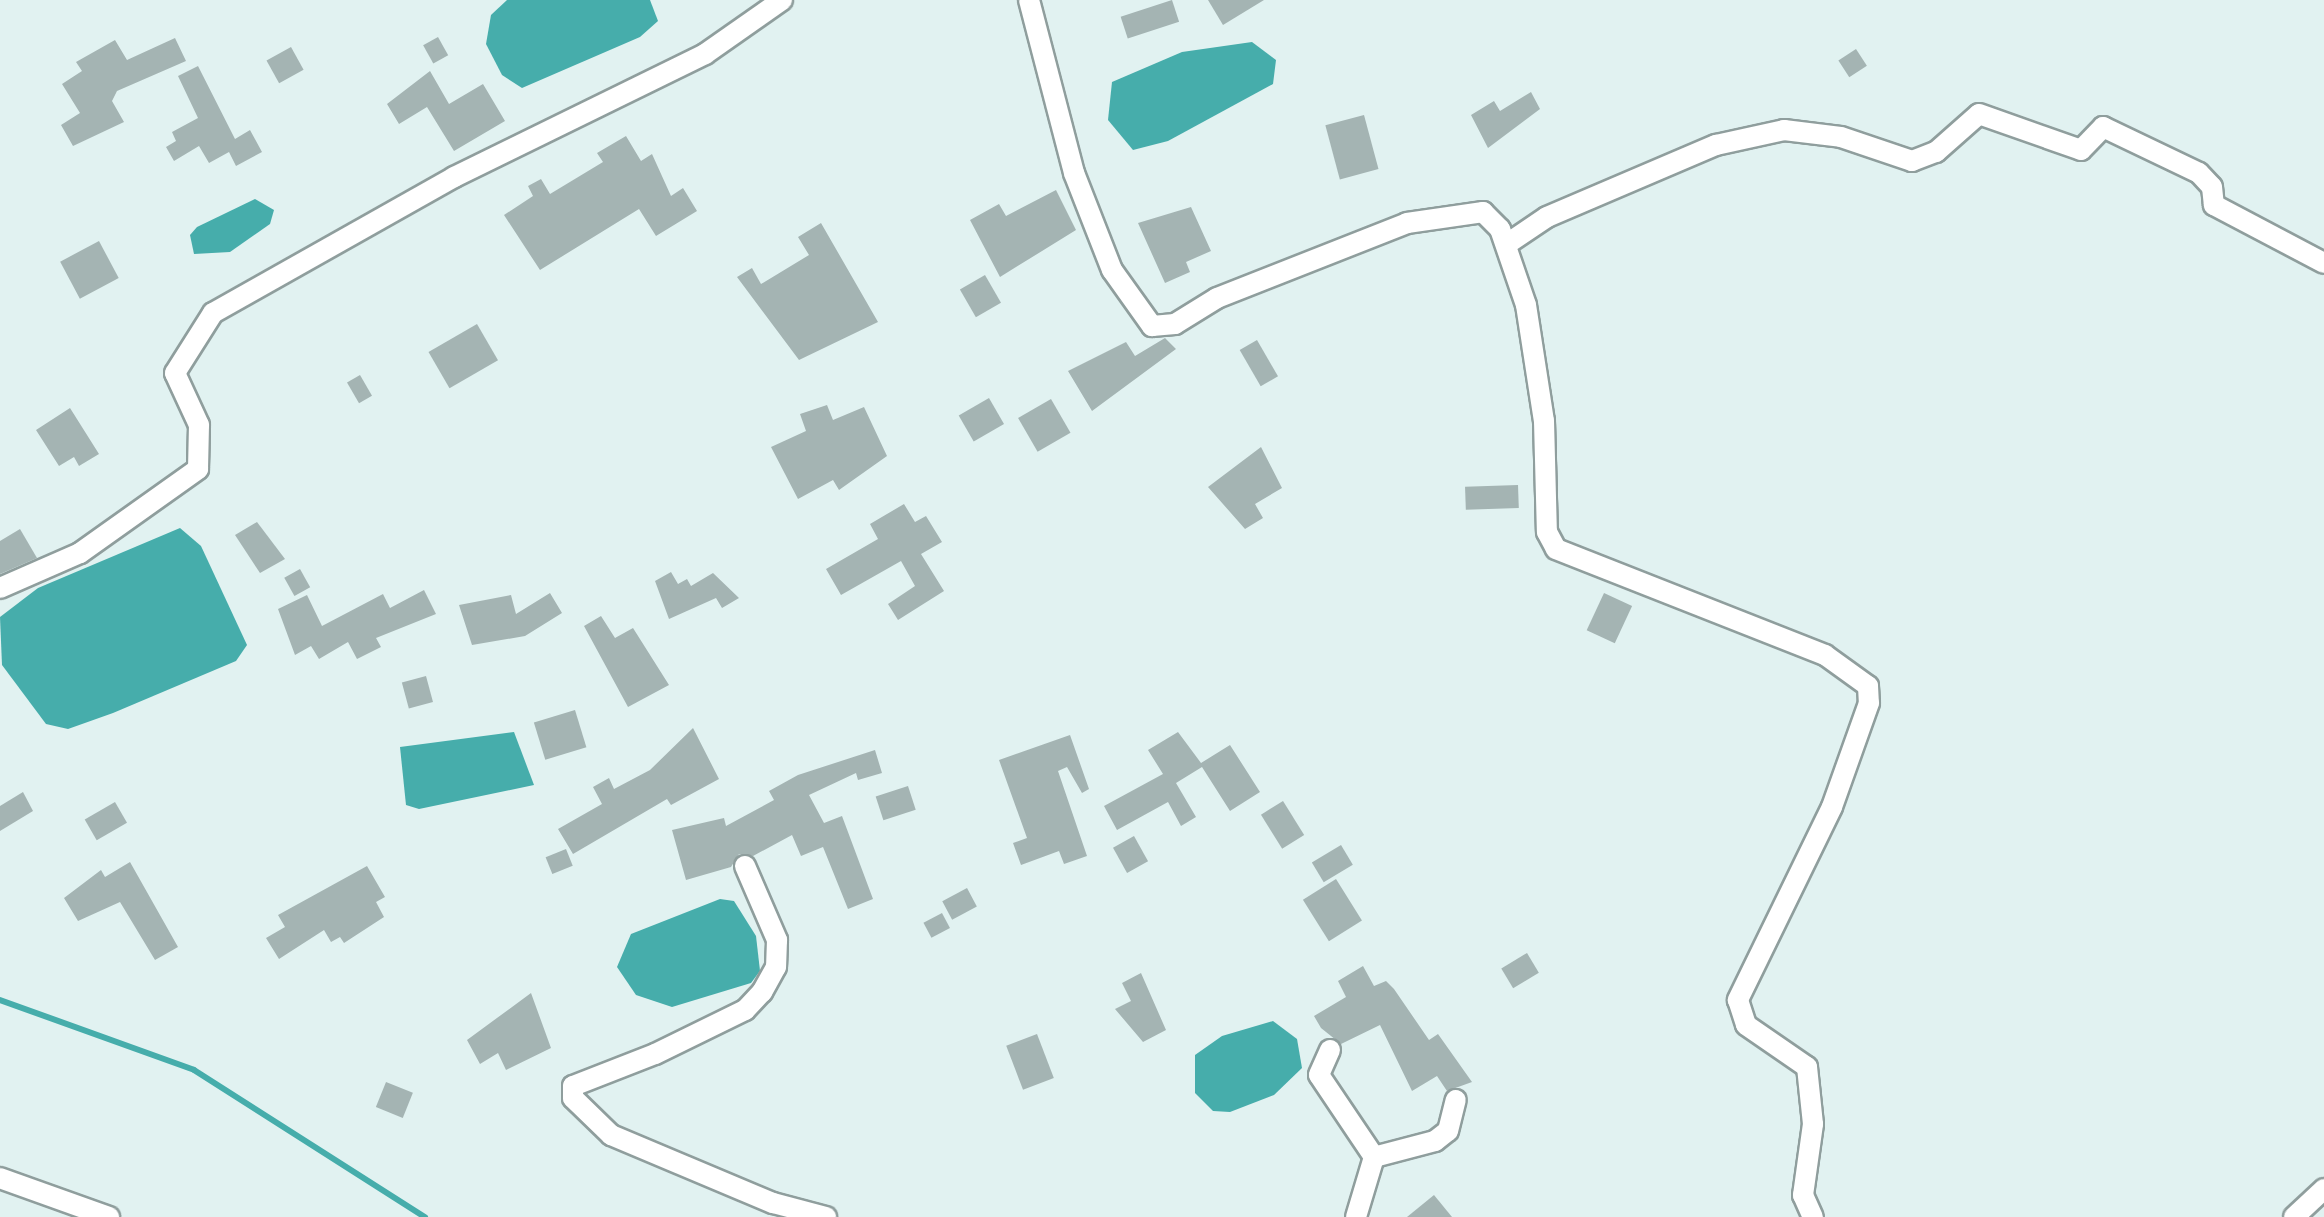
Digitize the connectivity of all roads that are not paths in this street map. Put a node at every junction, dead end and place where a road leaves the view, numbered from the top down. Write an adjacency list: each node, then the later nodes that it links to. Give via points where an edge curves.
1 (782, 0): 5 (street, via 705,54 454,177 213,313 175,373 199,425 198,469 80,553)
2 (1029, 0): 3 (street, via 1074,173 1112,270 1152,326 1175,324 1217,298 1407,223 1483,212)
3 (1507, 244): 4 (street, via 1547,217 1716,145 1784,130 1841,137 1912,161 1936,152 1979,114 2081,150 2103,127 2199,173 2212,187 2214,205); 15 (street, via 1534,353 1547,532 1556,549 1825,655 1868,686 1869,703 1832,807 1738,1000 1746,1025 1807,1067 1813,1124 1803,1195)
4 (2324, 263)
5 (0, 588)
6 (745, 866): 13 (street, via 777,940 776,967 762,992 745,1010 573,1086 573,1098 611,1135 773,1203)
7 (1330, 1050): 9 (street, via 1319,1075)
8 (1456, 1100): 9 (street, via 1448,1131 1435,1141)
9 (1374, 1157): 14 (street)
10 (0, 1178): 12 (street)
11 (2324, 1189): 16 (street)
12 (109, 1217)
13 (826, 1217)
14 (1356, 1217)
15 (1813, 1217)
16 (2294, 1217)

